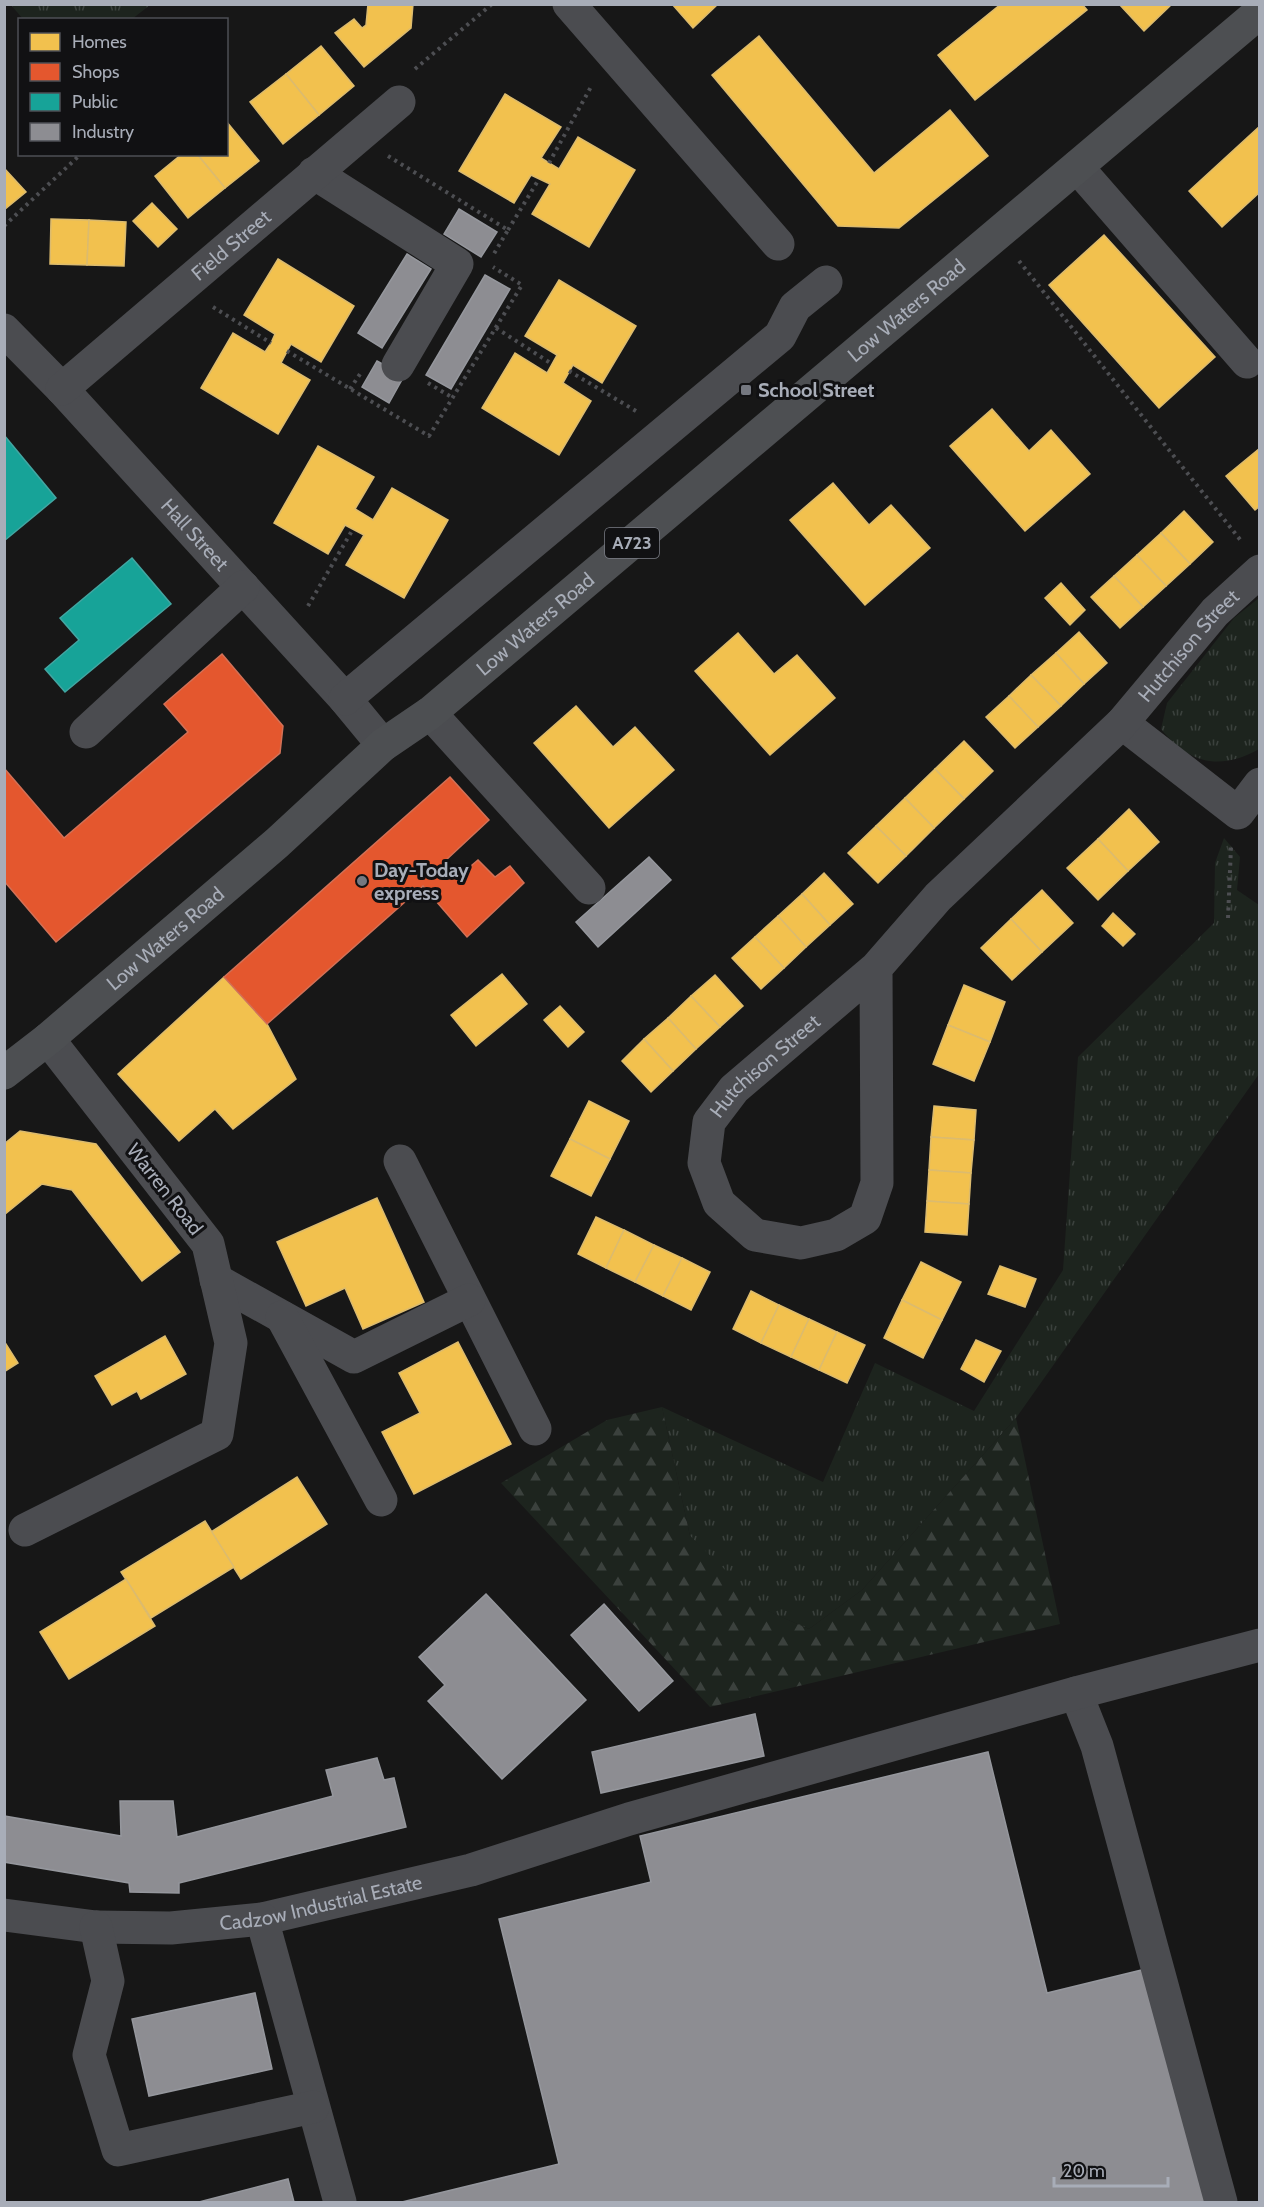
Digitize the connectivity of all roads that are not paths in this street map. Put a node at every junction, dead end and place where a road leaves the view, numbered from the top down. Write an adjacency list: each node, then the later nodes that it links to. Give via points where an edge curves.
1 (569, 4): 6 (street)
2 (1260, 12): 4 (main road, Low Waters Road / A723)
3 (399, 102): 5 (street, Field Street)
4 (1077, 167): 9 (street); 15 (main road, Low Waters Road / A723)
5 (314, 173): 10 (street, via 457,264); 11 (street, Field Street)
6 (778, 244)
7 (826, 282): 14 (street, via 795,307 780,336)
8 (4, 330): 11 (street, Hall Street)
9 (1247, 362)
10 (398, 365)
11 (62, 389): 13 (street, Hall Street)
12 (1252, 558): 16 (street, Hutchison Street, via 1215,612)
13 (243, 587): 14 (street, Hall Street); 17 (street)
14 (345, 699): 18 (street, Hall Street)
15 (430, 713): 18 (main road, Low Waters Road / A723); 20 (street)
16 (1122, 723): 19 (street, via 1238,813); 21 (street, Hutchison Street, via 938,897)
17 (86, 732)
18 (383, 745): 22 (main road, Low Waters Road / A723, via 268,850)
19 (1260, 784)
20 (590, 888)
21 (876, 968): 21 (street, Hutchison Street, via 877,1183 865,1218 836,1236 801,1243 755,1234 719,1203 704,1163 709,1122 734,1089)
22 (48, 1039): 23 (main road, Low Waters Road / A723); 25 (street, Warren Road, via 208,1244)
23 (4, 1073)
24 (400, 1161): 26 (street)
25 (216, 1280): 27 (street); 30 (street, Warren Road, via 231,1343 217,1434)
26 (469, 1300): 27 (street, via 354,1357); 28 (street)
27 (282, 1317): 29 (street)
28 (535, 1429)
29 (381, 1500)
30 (25, 1530)
31 (1260, 1645): 32 (street, Cadzow Industrial Estate)
32 (1076, 1693): 34 (street, Cadzow Industrial Estate, via 629,1819 471,1870); 38 (street, via 1097,1746)
33 (4, 1915): 35 (street, Cadzow Industrial Estate)
34 (262, 1919): 35 (street, Cadzow Industrial Estate, via 171,1928); 36 (street)
35 (96, 1927): 36 (street, via 108,1981 89,2055 118,2150)
36 (313, 2106): 37 (street)
37 (340, 2202)
38 (1221, 2202)

